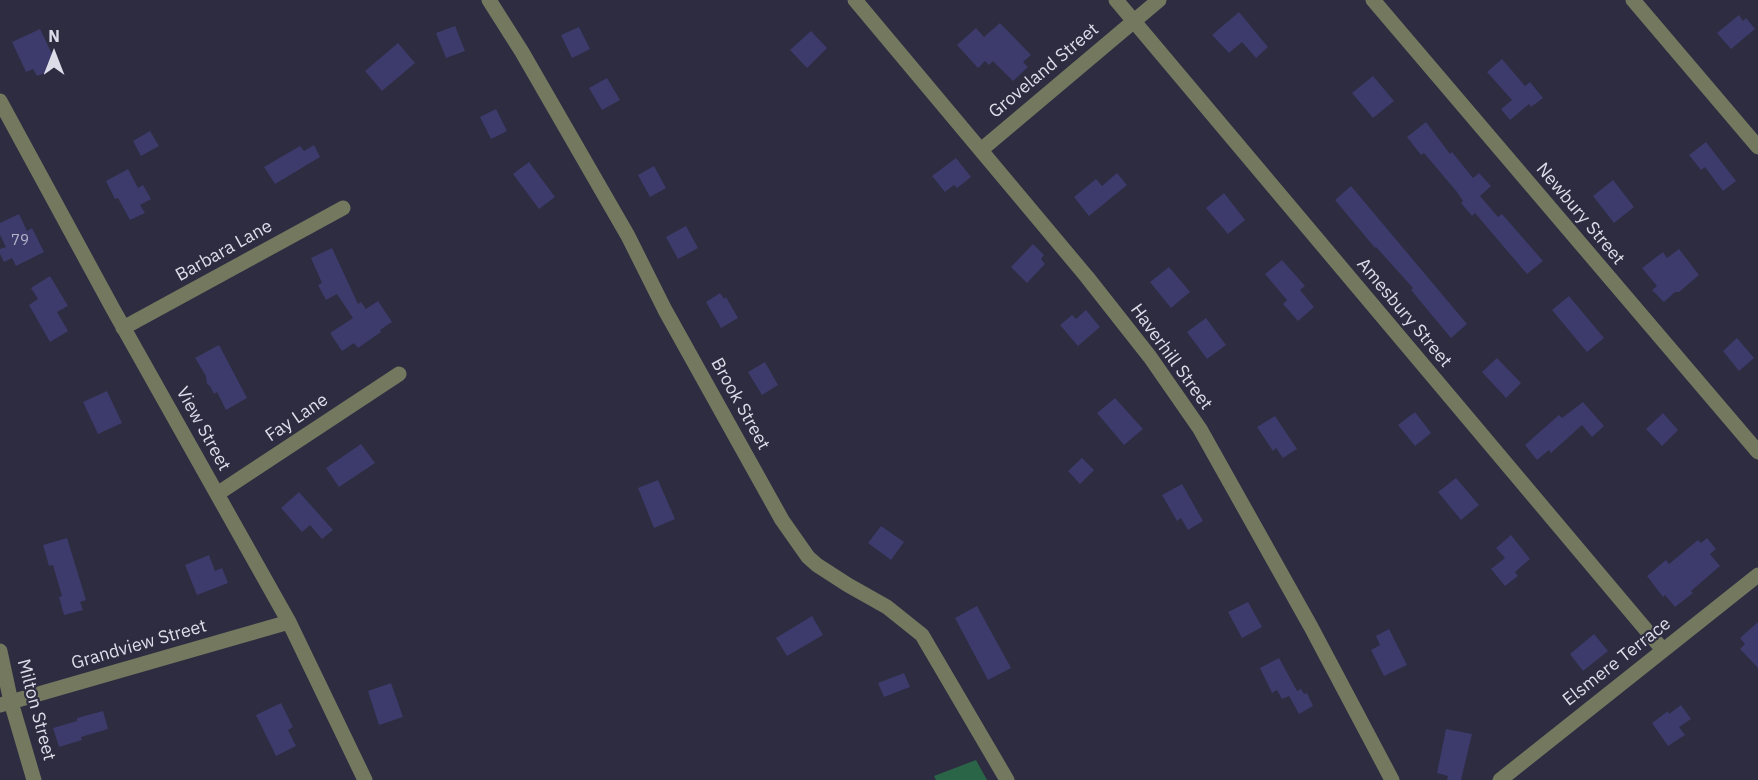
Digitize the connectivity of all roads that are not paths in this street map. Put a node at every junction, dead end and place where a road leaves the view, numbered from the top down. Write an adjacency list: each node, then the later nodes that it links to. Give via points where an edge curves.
1 (489, 0): 23 (street, Brook Street, via 628,236 782,520 808,557 922,635)
2 (855, 0): 10 (street, Haverhill Street)
3 (1116, 0): 7 (street, Amesbury Street)
4 (1159, 0): 7 (street, Groveland Street)
5 (1373, 0): 14 (street, Newbury Street)
6 (1633, 0): 9 (street)
7 (1134, 21): 10 (street, Groveland Street); 18 (street, Amesbury Street)
8 (0, 101): 12 (street, View Street)
9 (1758, 147)
10 (981, 150): 24 (street, Haverhill Street, via 1150,357 1200,429)
11 (343, 208): 12 (street, Barbara Lane)
12 (123, 328): 15 (street, View Street)
13 (399, 374): 15 (street, Fay Lane)
14 (1758, 452)
15 (217, 494): 17 (street, View Street)
16 (1758, 575): 18 (street, Elsmere Terrace)
17 (289, 622): 20 (street, Grandview Street); 22 (street, View Street)
18 (1663, 650): 25 (street, Elsmere Terrace)
19 (0, 651): 20 (street, Milton Street)
20 (5, 703): 21 (street, Milton Street)
21 (34, 780)
22 (365, 780)
23 (1007, 780)
24 (1392, 780)
25 (1500, 780)

